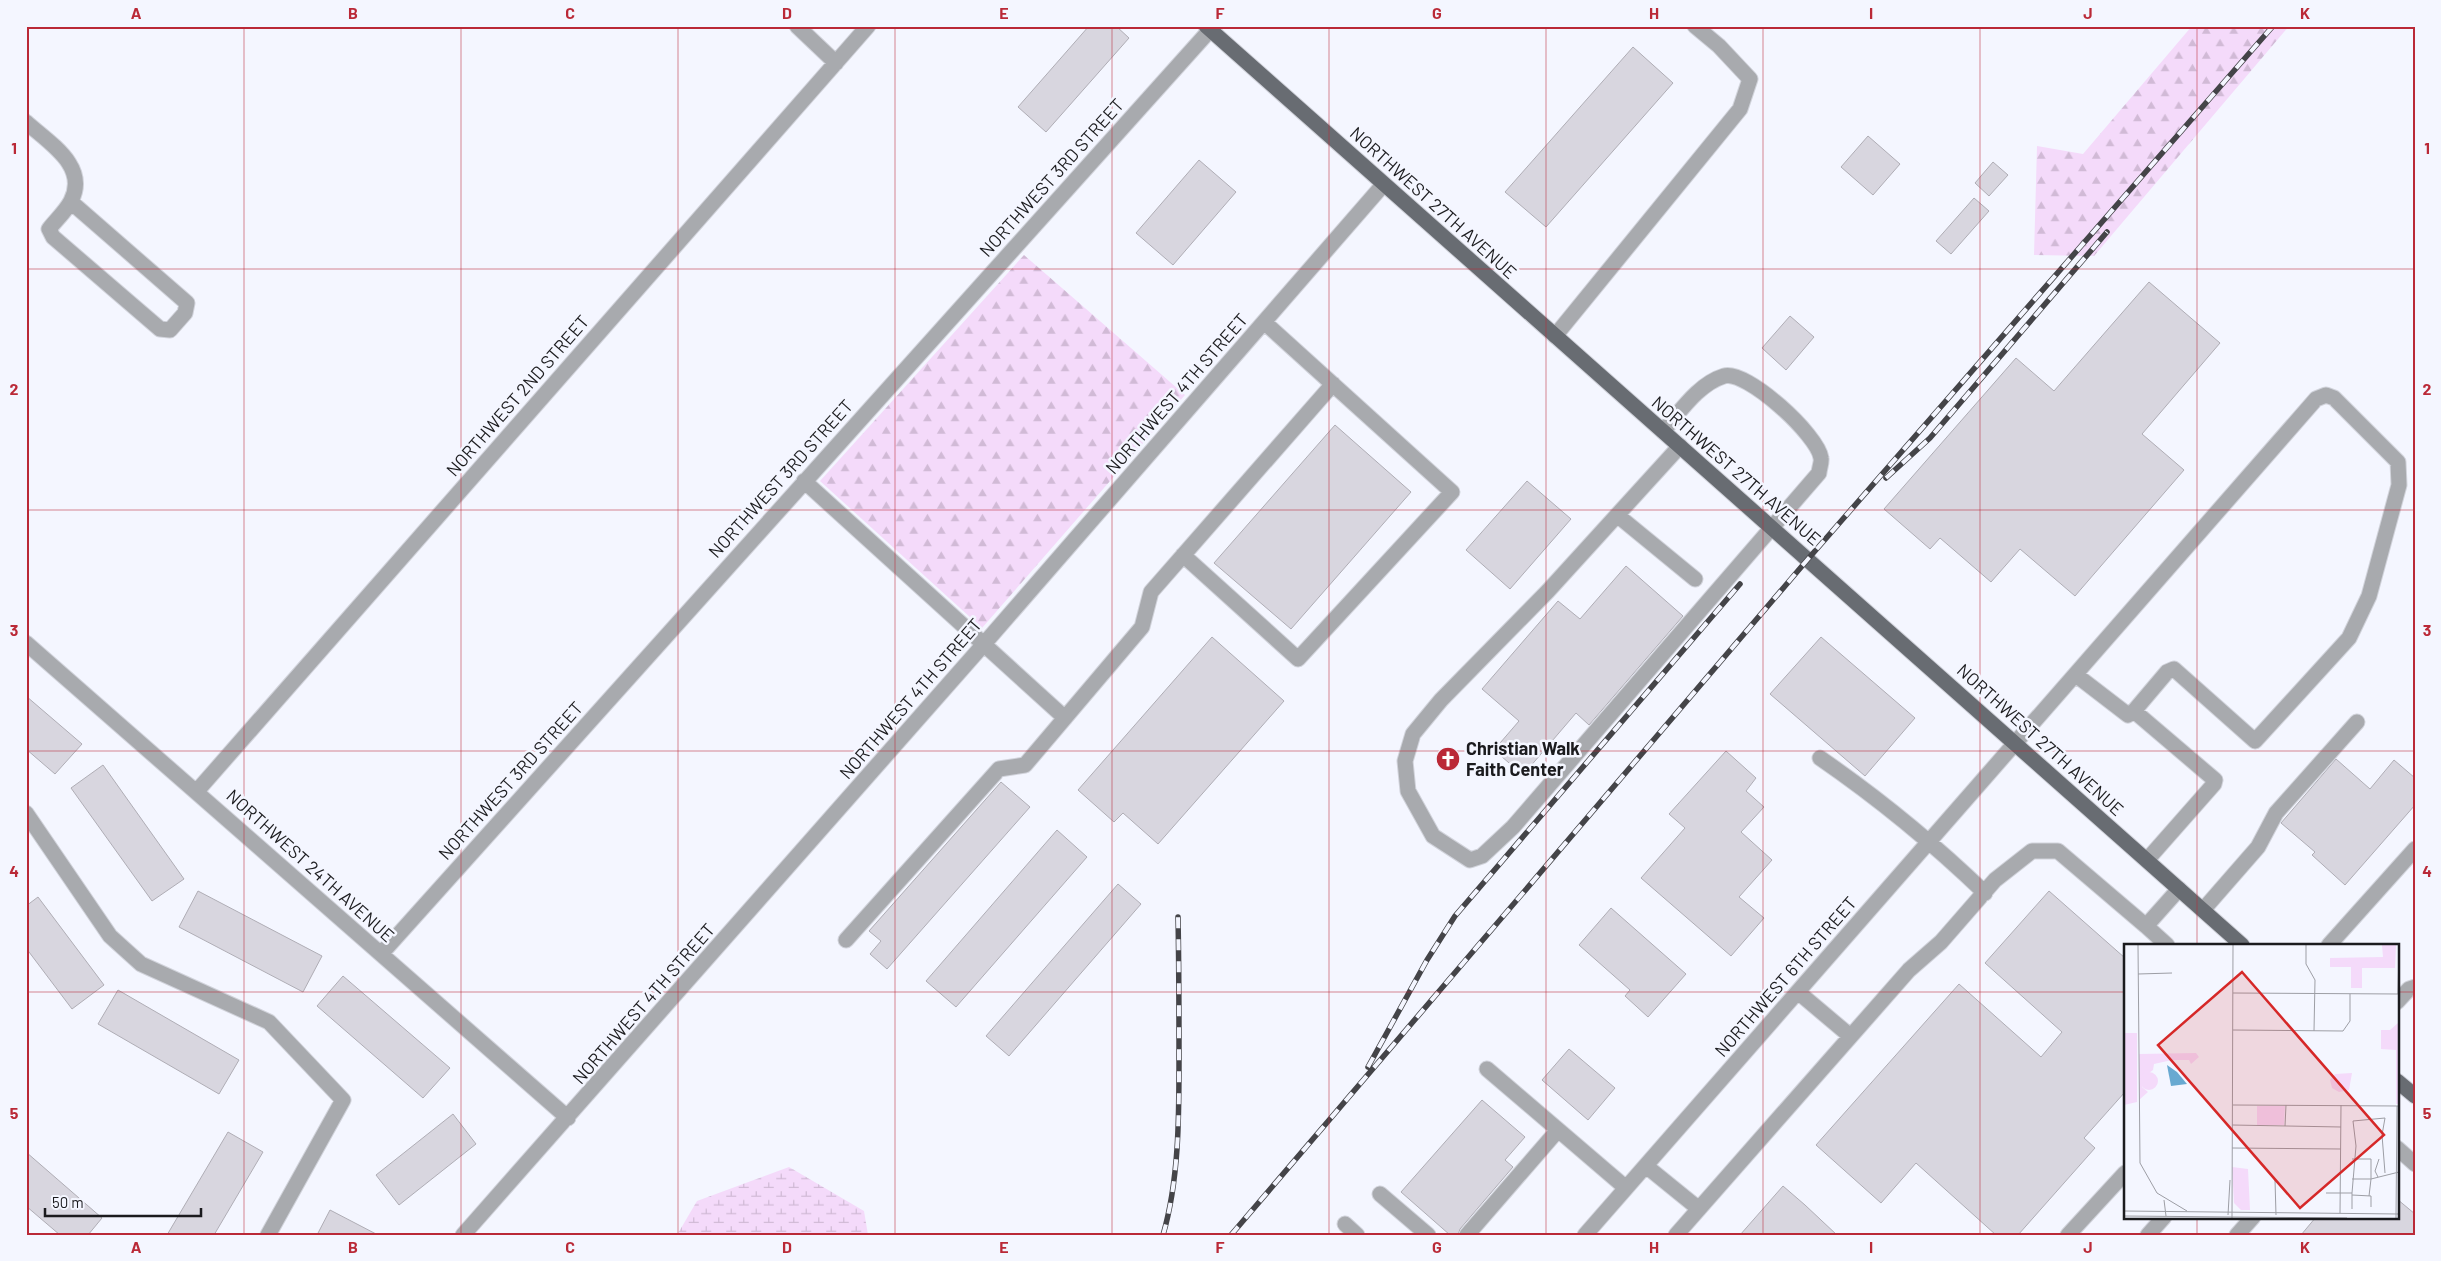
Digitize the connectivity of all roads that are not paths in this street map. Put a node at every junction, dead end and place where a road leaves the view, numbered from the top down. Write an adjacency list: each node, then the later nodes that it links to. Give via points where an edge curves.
1 (797, 26): 5 (street)
2 (868, 26): 5 (street, NORTHWEST 2ND STREET)
3 (1694, 26): 10 (street, via 1719,46 1750,79 1740,109)
4 (1208, 28): 7 (main road, NORTHWEST 27TH AVENUE); 14 (street, NORTHWEST 3RD STREET)
5 (836, 62): 27 (street, NORTHWEST 2ND STREET)
6 (26, 122): 8 (street, via 70,161 76,176)
7 (1383, 185): 9 (street, NORTHWEST 4TH STREET); 10 (main road, NORTHWEST 27TH AVENUE)
8 (70, 202): 8 (street, via 49,229 53,237 160,329 170,330 185,313 187,303)
9 (1264, 322): 11 (street); 20 (street, NORTHWEST 4TH STREET)
10 (1555, 336): 12 (main road, NORTHWEST 27TH AVENUE)
11 (1333, 384): 17 (street); 17 (street, via 1452,492 1426,522 1298,659)
12 (1663, 431): 13 (main road, NORTHWEST 27TH AVENUE); 16 (street, via 1707,383 1726,375 1742,378 1794,417 1814,441 1822,458 1819,473)
13 (1680, 446): 15 (street); 16 (main road, NORTHWEST 27TH AVENUE)
14 (804, 481): 20 (street); 40 (street, NORTHWEST 3RD STREET)
15 (1617, 515): 16 (street, via 1441,700 1414,734 1406,761 1408,790 1433,836 1470,860 1482,856 1513,828); 18 (street)
16 (1772, 527): 25 (main road, NORTHWEST 27TH AVENUE)
17 (1183, 555): 23 (street, via 1151,592 1142,627)
18 (1695, 580)
19 (26, 643): 27 (street, NORTHWEST 24TH AVENUE)
20 (984, 644): 23 (street); 48 (street, NORTHWEST 4TH STREET)
21 (2076, 675): 22 (street, via 2123,712 2128,715); 22 (street, NORTHWEST 6TH STREET, via 2316,399 2326,395 2334,398 2398,462 2399,486 2369,596 2349,638 2255,742 2174,669 2167,672); 25 (street, NORTHWEST 6TH STREET)
22 (2134, 711): 31 (street, via 2215,780)
23 (1065, 718): 36 (street, via 1025,765 1000,769)
24 (2357, 722): 34 (street, via 2276,813 2258,847)
25 (2016, 743): 29 (street, NORTHWEST 6TH STREET); 31 (main road, NORTHWEST 27TH AVENUE)
26 (1820, 758): 29 (street)
27 (197, 791): 40 (street, NORTHWEST 24TH AVENUE)
28 (27, 815): 60 (street, via 110,936 141,964 269,1022 343,1100)
29 (1931, 840): 33 (street); 42 (street, NORTHWEST 6TH STREET)
30 (2415, 849): 39 (street)
31 (2146, 860): 32 (main road, NORTHWEST 27TH AVENUE)
32 (2179, 889): 34 (main road, NORTHWEST 27TH AVENUE); 35 (street)
33 (1985, 892): 35 (street, via 1995,880 2032,852 2058,851); 44 (street, via 1942,942 1909,970)
34 (2203, 910): 38 (main road, NORTHWEST 27TH AVENUE)
35 (2146, 926): 37 (street)
36 (846, 940)
37 (2165, 944)
38 (2241, 944)
39 (2331, 944)
40 (381, 954): 48 (street, NORTHWEST 24TH AVENUE)
41 (2415, 987): 43 (street)
42 (1798, 992): 44 (street); 52 (street, NORTHWEST 6TH STREET)
43 (2398, 1001)
44 (1849, 1035): 56 (street)
45 (1487, 1070): 49 (street)
46 (2398, 1082): 47 (main road)
47 (2415, 1096)
48 (568, 1118): 61 (street, NORTHWEST 4TH STREET)
49 (1558, 1130): 54 (street); 64 (street)
50 (2398, 1149): 51 (street)
51 (2415, 1164)
52 (1646, 1166): 54 (street, NORTHWEST 6TH STREET); 56 (street)
53 (2124, 1174): 67 (street)
54 (1626, 1188): 65 (street, NORTHWEST 6TH STREET)
55 (1380, 1194): 63 (street)
56 (1699, 1209): 66 (street)
57 (2163, 1218): 68 (street)
58 (2252, 1218): 69 (street)
59 (1345, 1224): 62 (street)
60 (268, 1235)
61 (463, 1235)
62 (1357, 1235)
63 (1428, 1235)
64 (1468, 1235)
65 (1585, 1235)
66 (1676, 1235)
67 (2068, 1235)
68 (2148, 1235)
69 (2237, 1235)

